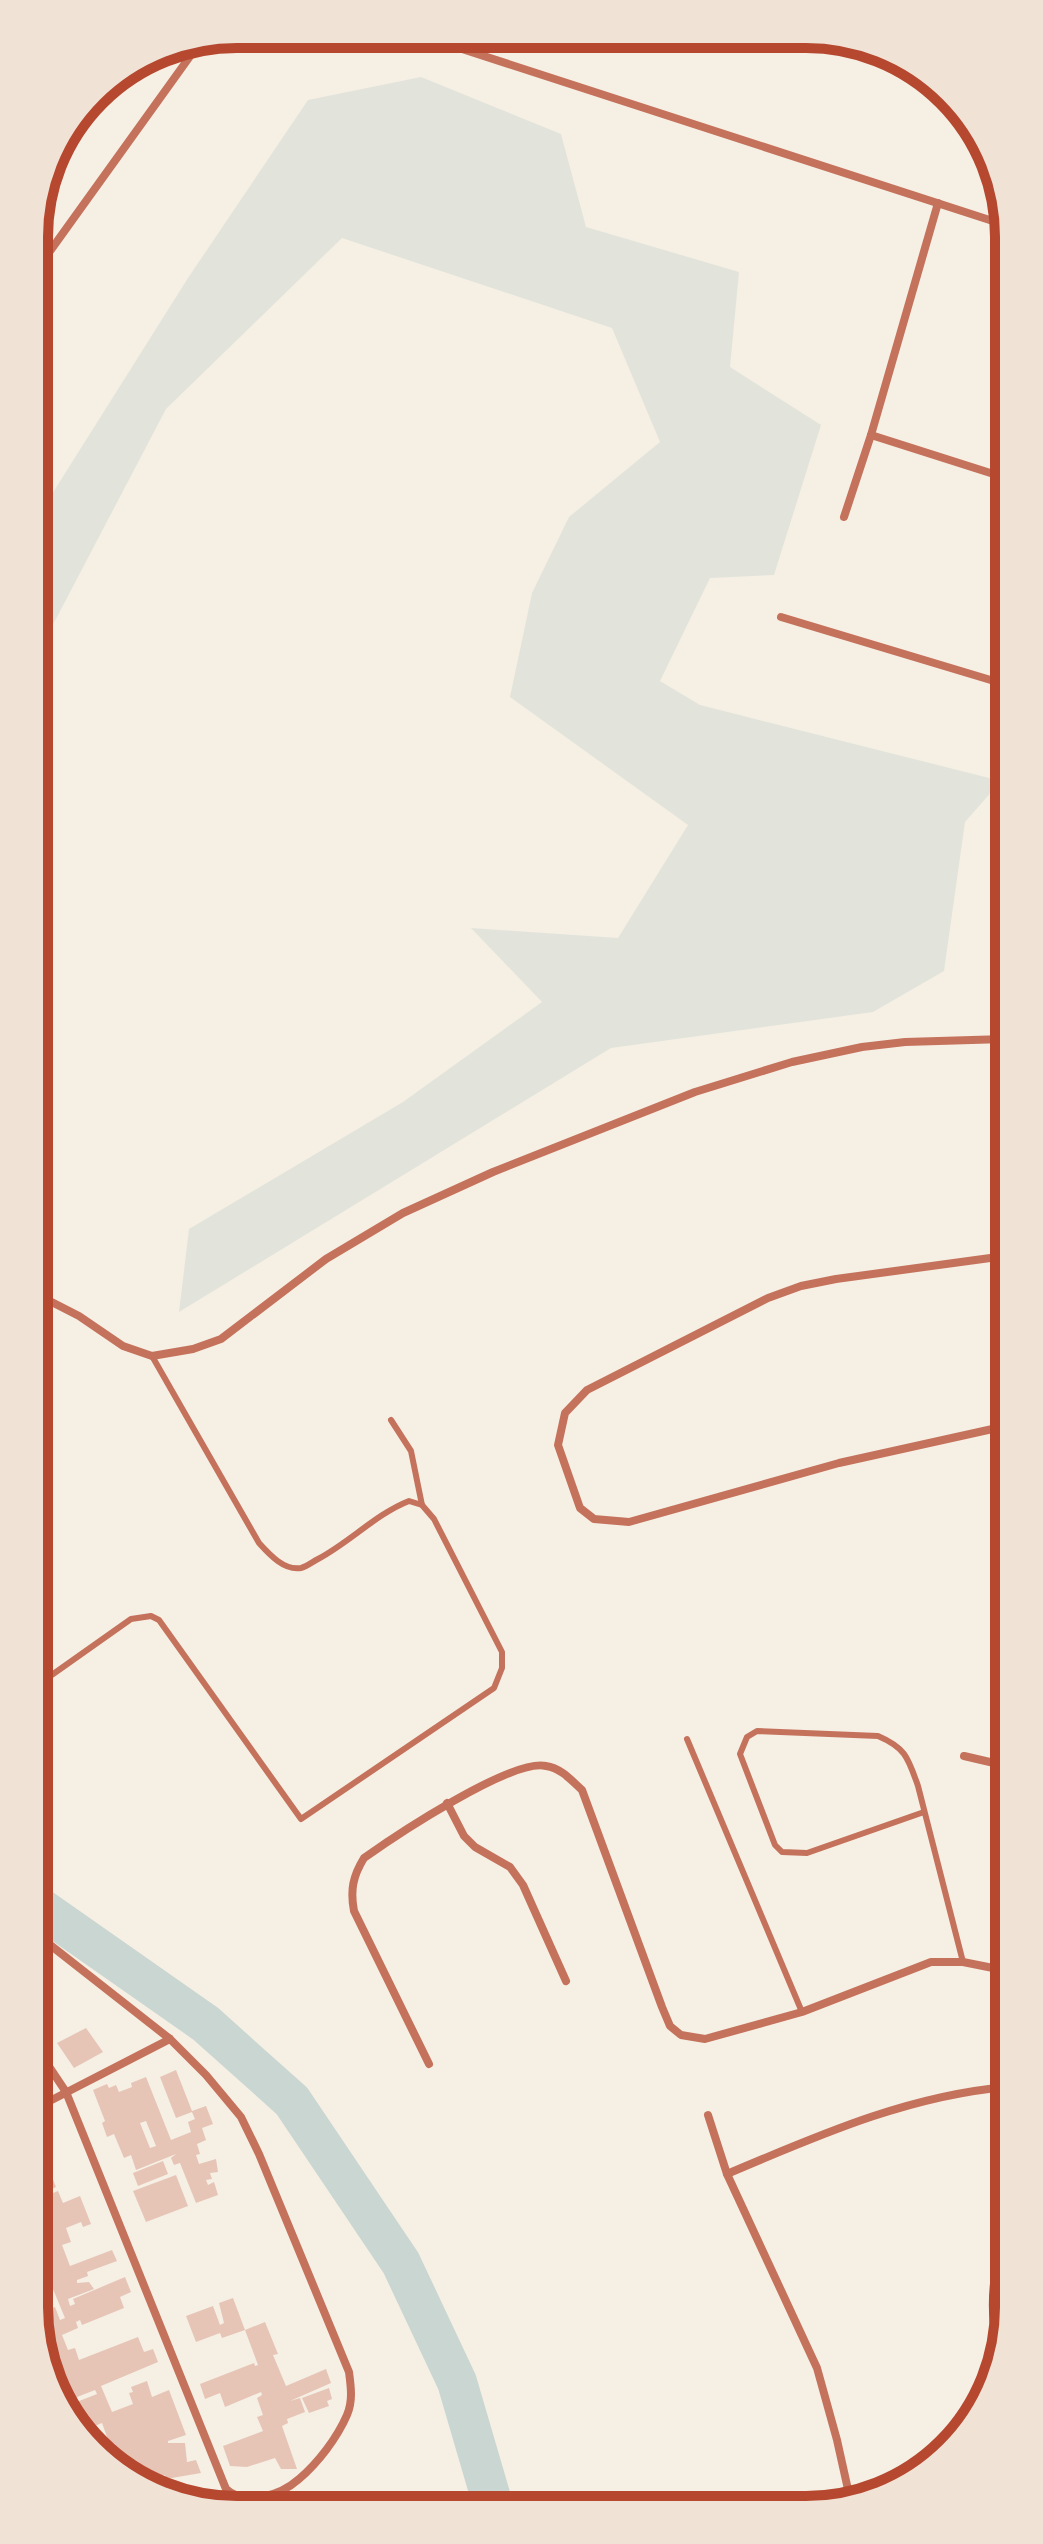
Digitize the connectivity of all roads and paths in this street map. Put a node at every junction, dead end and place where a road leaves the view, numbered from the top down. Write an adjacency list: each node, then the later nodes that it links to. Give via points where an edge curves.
1 (459, 48): 3 (street)
2 (192, 53): 5 (street)
3 (938, 203): 4 (street); 6 (street)
4 (994, 221)
5 (48, 254)
6 (871, 435): 7 (street); 8 (street)
7 (995, 474)
8 (844, 517)
9 (781, 617): 10 (street)
10 (995, 681)
11 (995, 1039): 14 (street, via 862,1047 695,1092 403,1213 326,1259 221,1339)
12 (995, 1257): 16 (street, via 836,1279 768,1298 587,1390 565,1413 558,1445 580,1508 594,1519 629,1522 839,1463)
13 (48, 1300): 14 (street, via 123,1346)
14 (152, 1356): 17 (lane, via 259,1543 288,1566 301,1568 392,1508 409,1501)
15 (391, 1420): 17 (lane, via 411,1451)
16 (995, 1428)
17 (422, 1505): 18 (lane, via 467,1580 502,1652 502,1668 494,1688 301,1819 159,1620 131,1619)
18 (48, 1678)
19 (687, 1739): 28 (lane)
20 (964, 1756): 21 (street)
21 (995, 1763)
22 (447, 1803): 27 (street, via 464,1836 510,1867 523,1885); 28 (street, via 527,1766 562,1773 582,1790 670,2026 681,2035 705,2039); 30 (street, via 364,1858 352,1884 354,1911)
23 (924, 1812): 23 (lane, via 910,1762 897,1744 878,1736 757,1731 743,1744 740,1754 782,1852 807,1853); 25 (lane)
24 (48, 1943): 29 (street)
25 (963, 1962): 26 (street); 28 (street, via 931,1962)
26 (995, 1968)
27 (566, 1981)
28 (802, 2012)
29 (170, 2039): 33 (street); 39 (street, via 241,2117 349,2372 347,2414 327,2448 298,2481)
30 (429, 2064)
31 (48, 2065): 33 (street)
32 (995, 2088): 36 (street, via 888,2111)
33 (66, 2092): 34 (street); 38 (street, via 221,2480)
34 (48, 2102)
35 (708, 2115): 36 (street)
36 (727, 2174): 37 (street, via 817,2368)
37 (848, 2491)
38 (235, 2496)
39 (261, 2496)

